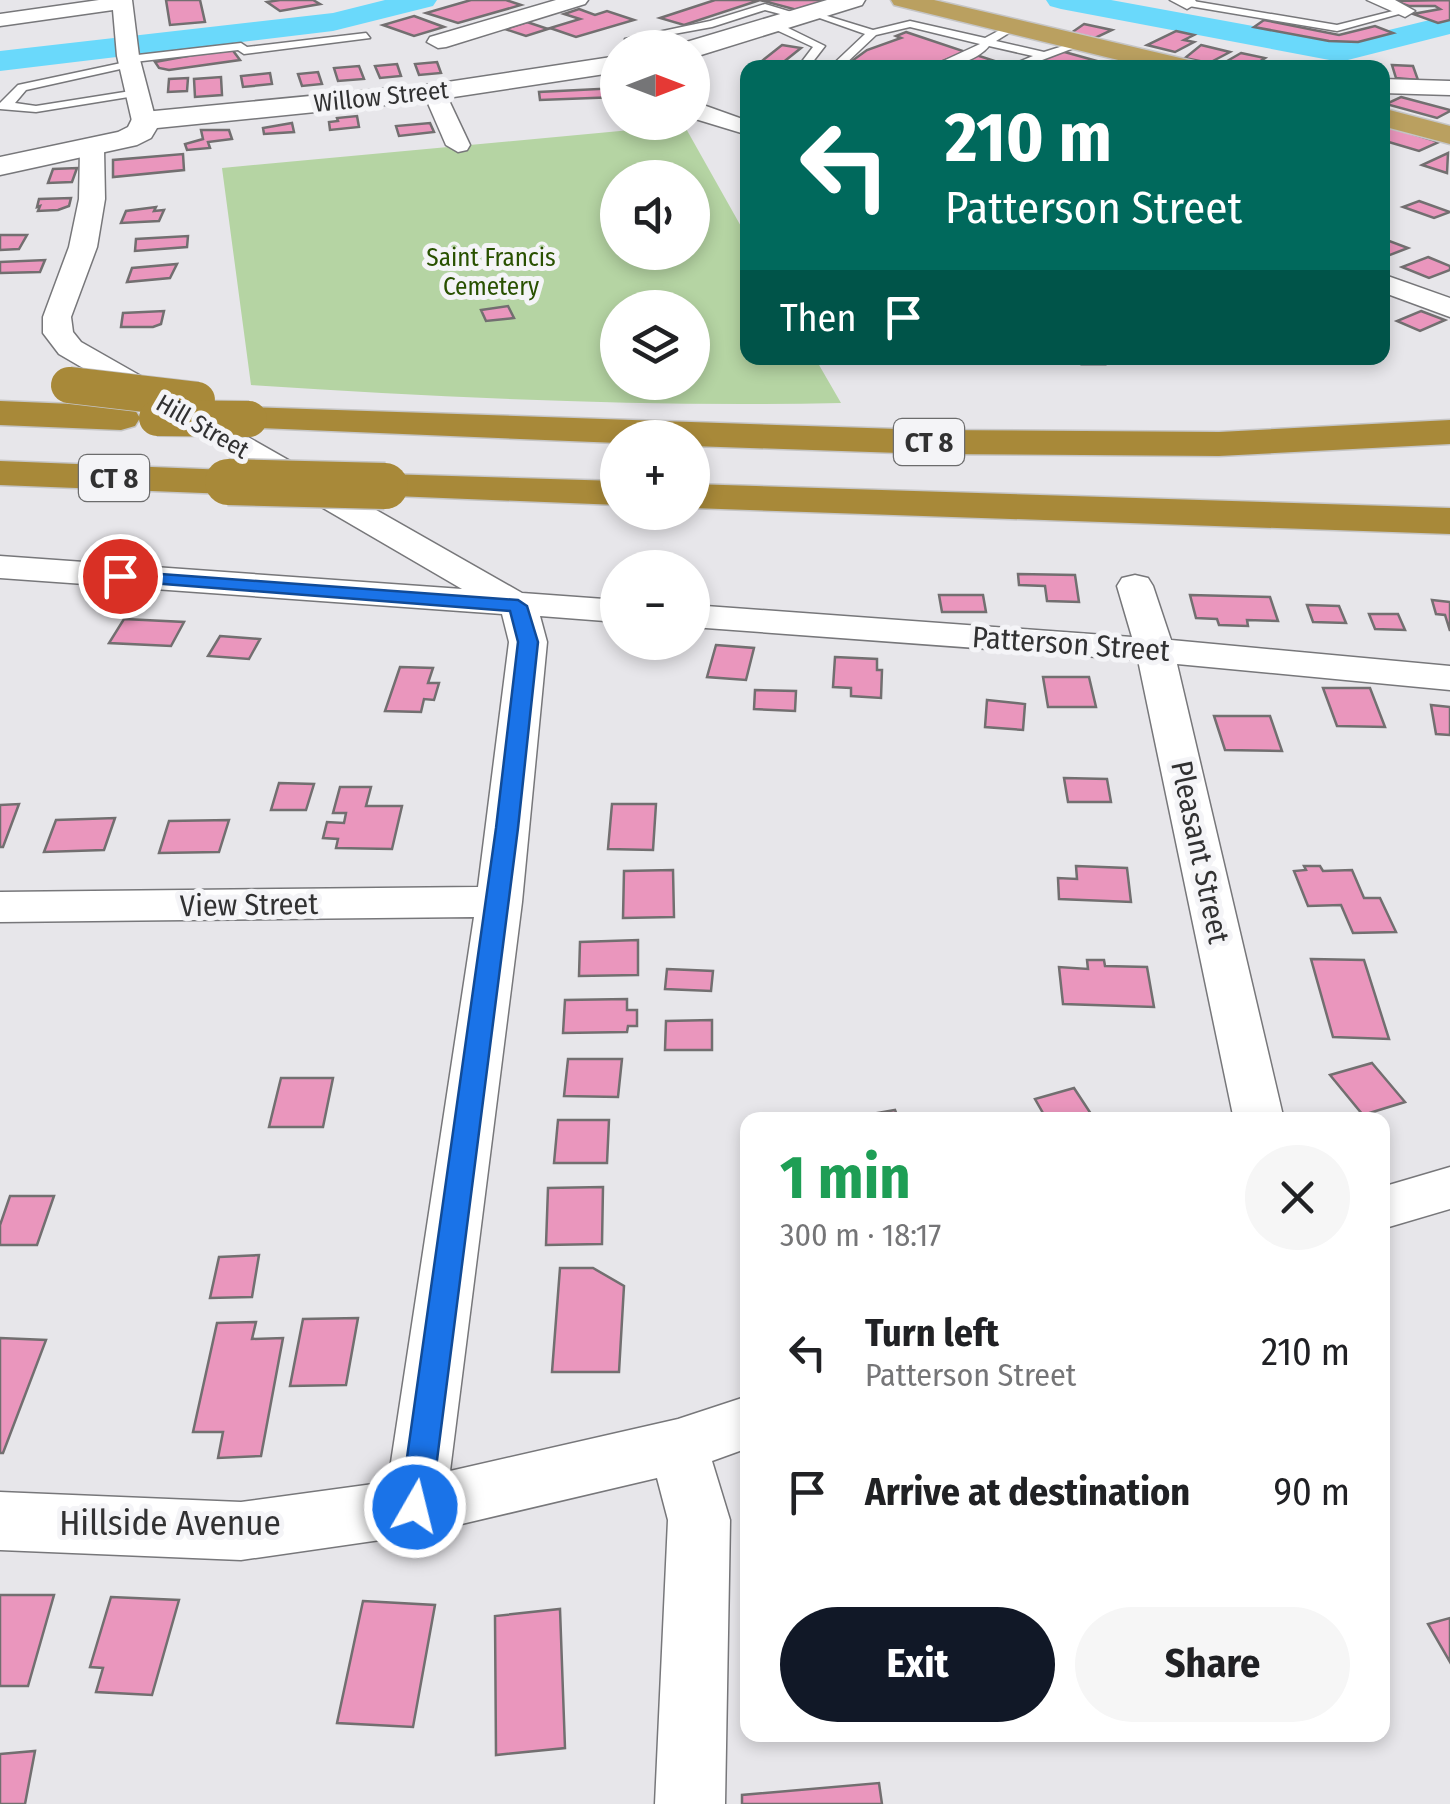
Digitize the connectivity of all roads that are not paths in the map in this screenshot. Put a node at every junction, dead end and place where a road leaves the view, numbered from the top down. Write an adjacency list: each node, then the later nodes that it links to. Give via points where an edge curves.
1 (578, 0): 15 (street)
2 (853, 0): 8 (main road)
3 (903, 0): 11 (highway)
4 (1378, 0): 7 (street)
5 (122, 2): 9 (street); 19 (street)
6 (1184, 2): 7 (lane, via 1337,28)
7 (1404, 12)
8 (809, 15): 10 (main road); 12 (lane, via 765,7); 13 (lane)
9 (0, 20)
10 (776, 26): 18 (main road); 22 (lane, via 820,46)
11 (1013, 26): 16 (lane); 17 (highway)
12 (693, 30)
13 (872, 33): 16 (lane, via 910,24); 23 (lane)
14 (366, 36): 19 (lane, via 244,51 241,46)
15 (438, 42)
16 (987, 42): 20 (lane); 24 (lane)
17 (1082, 42): 20 (lane); 26 (highway)
18 (710, 44)
19 (128, 55): 30 (lane, via 22,87); 31 (street)
20 (1041, 55): 25 (lane)
21 (600, 57): 29 (main road, Willow Street)
22 (809, 60)
23 (840, 60)
24 (955, 60)
25 (1029, 60)
26 (1155, 60)
27 (1390, 86): 28 (street)
28 (1450, 88)
29 (434, 92): 31 (main road, Willow Street); 36 (street)
30 (3, 106): 31 (lane)
31 (141, 107): 37 (main road, via 141,132)
32 (710, 118): 34 (street)
33 (1390, 119): 35 (highway)
34 (740, 126)
35 (1450, 135)
36 (458, 145)
37 (92, 149): 38 (main road); 55 (street, Hill Street, via 83,247 57,317 70,348)
38 (0, 166)
39 (1390, 285): 40 (street)
40 (1450, 308)
41 (0, 380): 44 (highway, bridge)
42 (1450, 402): 46 (highway, via 1350,415)
43 (0, 413): 44 (highway, CT 8, bridge)
44 (408, 423): 46 (highway, CT 8)
45 (1450, 432): 46 (highway, CT 8, via 1219,444)
46 (928, 442)
47 (0, 474): 48 (highway, CT 8, bridge)
48 (600, 492)
49 (710, 497): 51 (highway, CT 8)
50 (1450, 498): 51 (highway, CT 8)
51 (1158, 514): 52 (highway)
52 (1450, 521)
53 (0, 568): 55 (street)
54 (1136, 586): 58 (street, Pleasant Street)
55 (518, 606): 56 (street); 60 (street, via 528,642)
56 (600, 610)
57 (710, 617): 58 (street, Patterson Street)
58 (1155, 650): 59 (street, Patterson Street); 62 (street, Pleasant Street)
59 (1450, 678)
60 (498, 902): 61 (street, View Street); 67 (street)
61 (0, 908)
62 (1257, 1112)
63 (1450, 1188): 64 (street)
64 (1390, 1206)
65 (740, 1425): 66 (street, Hillside Avenue)
66 (678, 1446): 67 (street, Hillside Avenue); 69 (street, via 700,1520)
67 (415, 1507): 68 (street, Hillside Avenue, via 240,1530)
68 (0, 1521)
69 (690, 1804)

